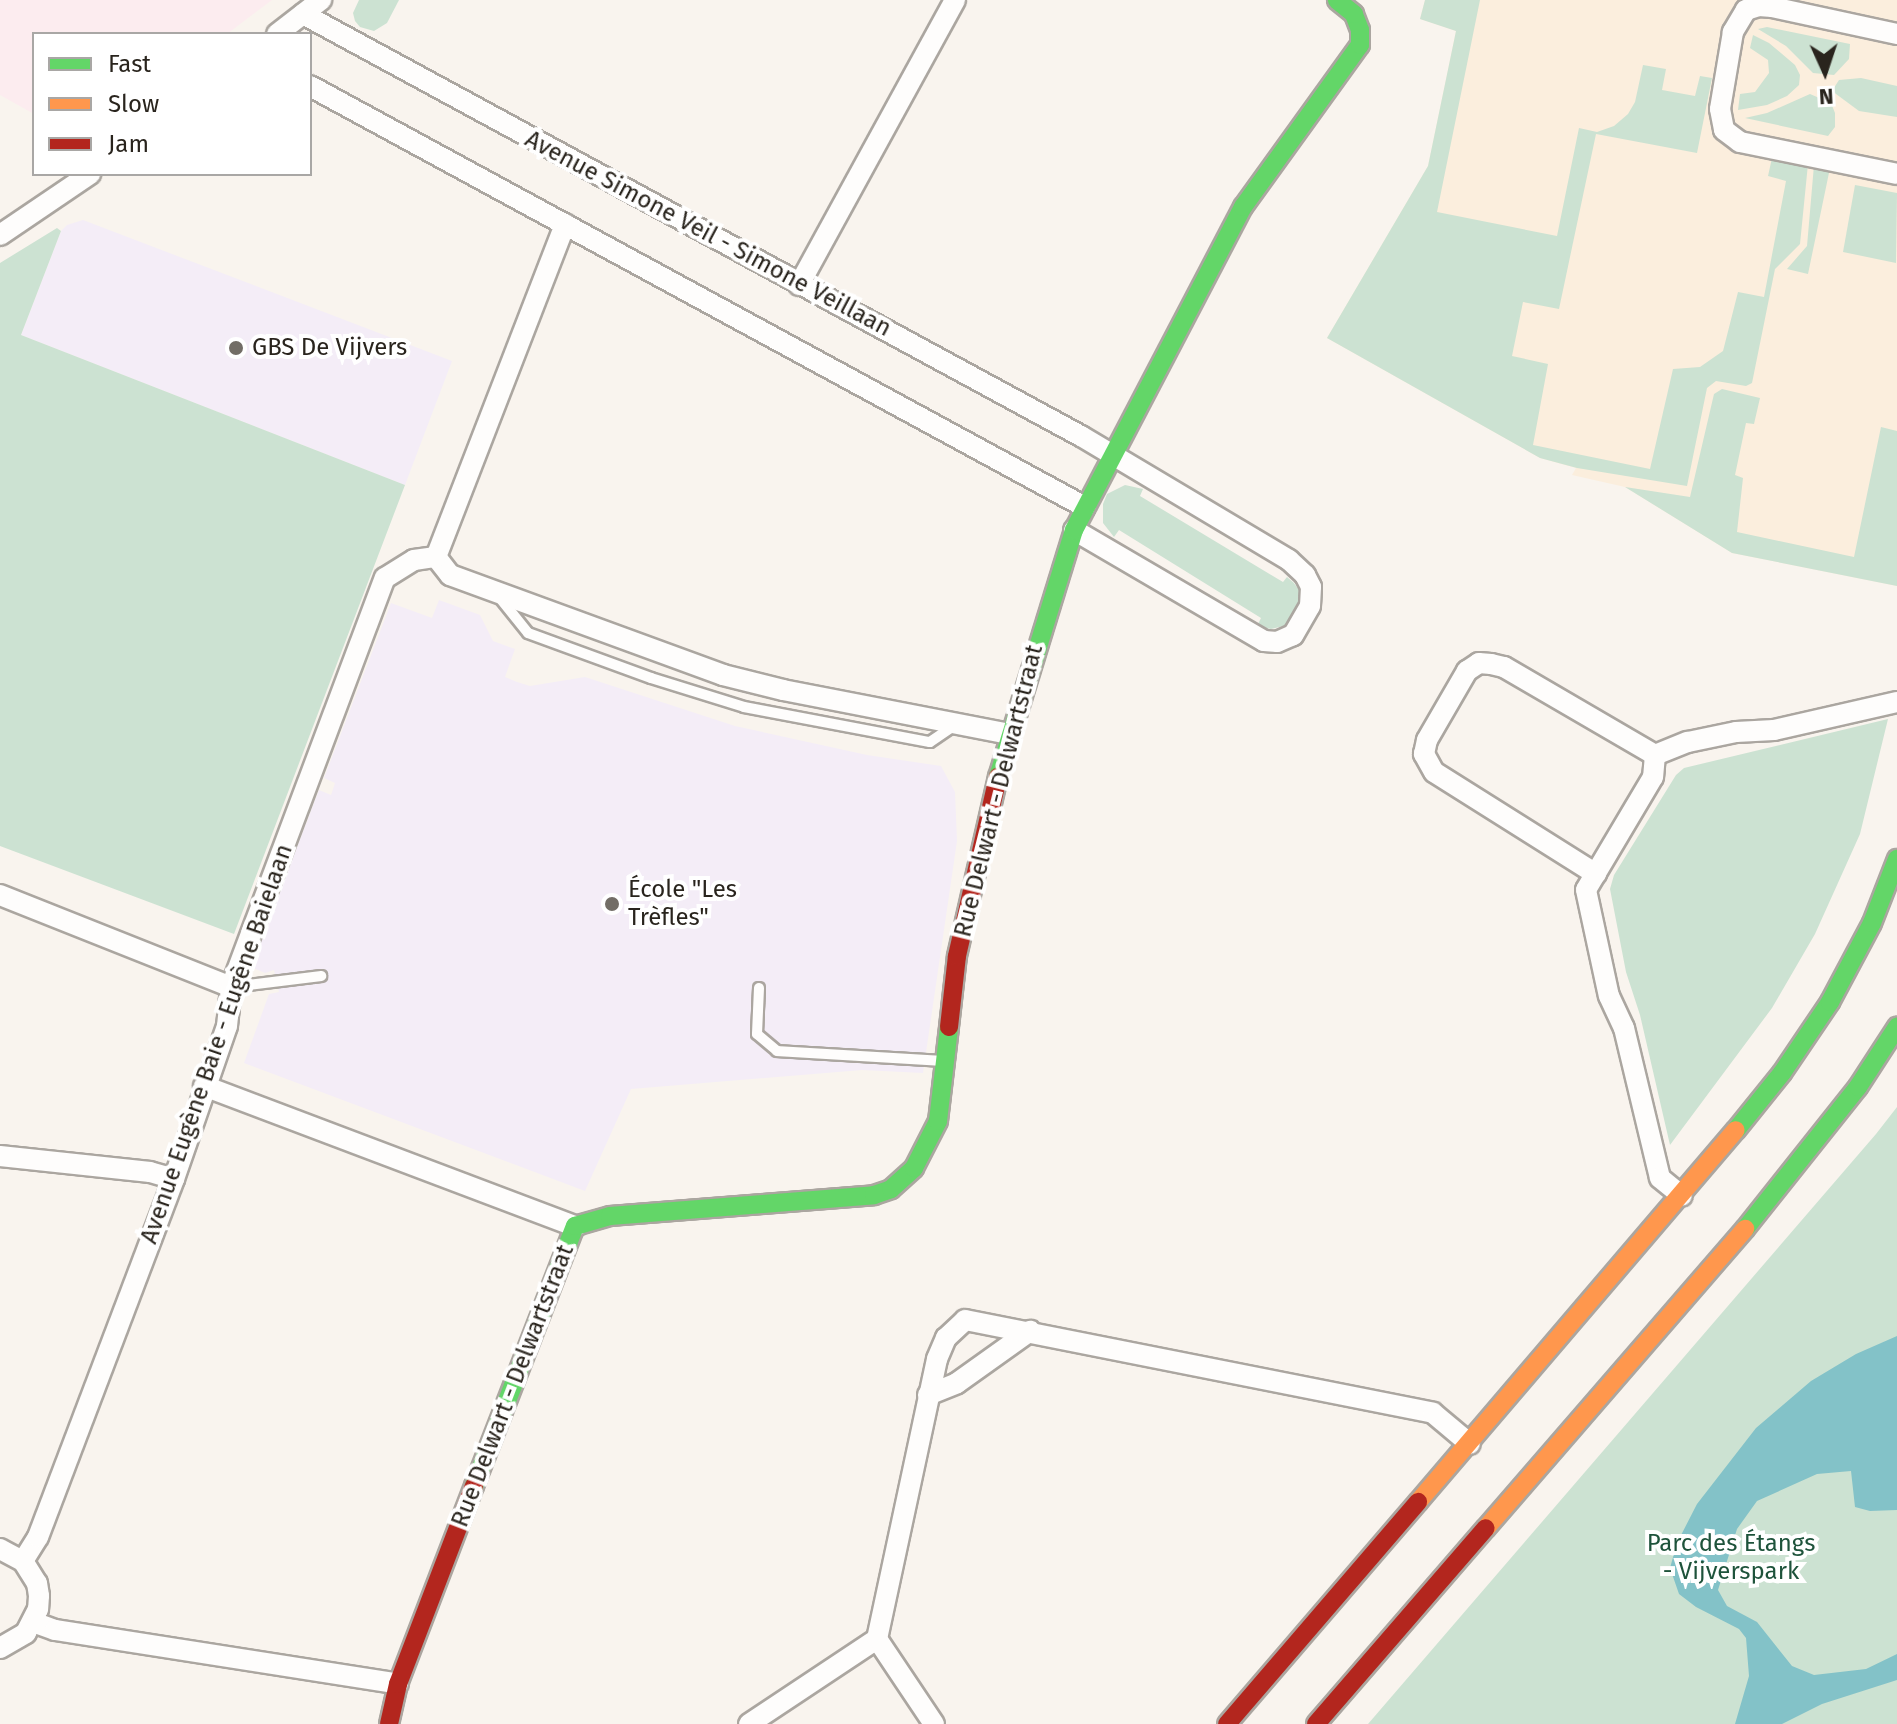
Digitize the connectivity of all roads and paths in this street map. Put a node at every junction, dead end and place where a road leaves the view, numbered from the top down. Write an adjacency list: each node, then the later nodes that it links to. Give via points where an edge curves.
1 (321, 0): 4 (street)
2 (955, 0): 12 (street)
3 (1337, 0): 13 (street, Rue Delwart - Delwartstraat, via 1354,14 1360,45 1243,207)
4 (303, 14): 5 (street); 12 (street, Avenue Simone Veil - Simone Veillaan)
5 (280, 32)
6 (1897, 34): 8 (street, via 1772,7 1746,10 1733,32 1720,109 1724,130 1740,142)
7 (312, 87): 10 (street)
8 (1897, 174)
9 (87, 176): 11 (street)
10 (565, 224): 14 (street); 16 (street)
11 (0, 235)
12 (799, 285): 13 (street, Avenue Simone Veil - Simone Veillaan)
13 (1112, 455): 14 (street, Rue Delwart - Delwartstraat); 15 (street, via 1289,560 1311,587 1310,606 1293,635 1264,641)
14 (1085, 507): 15 (street, Rue Delwart - Delwartstraat)
15 (1074, 530): 18 (street, Rue Delwart - Delwartstraat)
16 (436, 557): 18 (street, via 450,575 723,675); 24 (street, Avenue Eugène Baie - Eugène Baielaan, via 414,560 386,576)
17 (1897, 702): 19 (street, via 1774,730 1688,742)
18 (1009, 734): 27 (street, Rue Delwart - Delwartstraat, via 957,956)
19 (1655, 755): 21 (street, via 1653,777); 21 (street, via 1504,667 1479,663 1467,671 1427,740 1424,754 1434,772)
20 (1897, 859): 31 (street, via 1872,923 1830,1002 1782,1073)
21 (1596, 874): 31 (street, via 1586,890 1609,996 1624,1028 1660,1178)
22 (0, 895): 24 (street)
23 (321, 976): 24 (lane)
24 (231, 987): 28 (street, Avenue Eugène Baie - Eugène Baielaan, via 227,1026)
25 (759, 988): 27 (lane, via 757,1034 777,1051)
26 (1897, 1027): 46 (street, via 1784,1184)
27 (946, 1061): 32 (street, Rue Delwart - Delwartstraat, via 938,1121 914,1168 891,1189 843,1200 610,1216)
28 (204, 1086): 30 (street, Avenue Eugène Baie - Eugène Baielaan); 32 (street)
29 (0, 1156): 30 (street)
30 (174, 1179): 37 (street, Avenue Eugène Baie - Eugène Baielaan, via 38,1537)
31 (1682, 1196): 35 (street)
32 (575, 1226): 41 (street, Rue Delwart - Delwartstraat)
33 (1030, 1331): 34 (street, via 957,1383); 34 (street, via 965,1320 946,1338); 35 (street, via 1433,1413)
34 (928, 1395): 39 (street)
35 (1470, 1444): 45 (street)
36 (0, 1549): 37 (street)
37 (23, 1561): 38 (street, via 37,1583)
38 (33, 1622): 40 (street, via 15,1642); 41 (street, via 55,1630)
39 (877, 1639): 43 (street); 44 (street)
40 (0, 1648)
41 (398, 1684): 42 (street, Rue Delwart - Delwartstraat)
42 (389, 1724)
43 (749, 1724)
44 (934, 1724)
45 (1227, 1724)
46 (1316, 1724)

